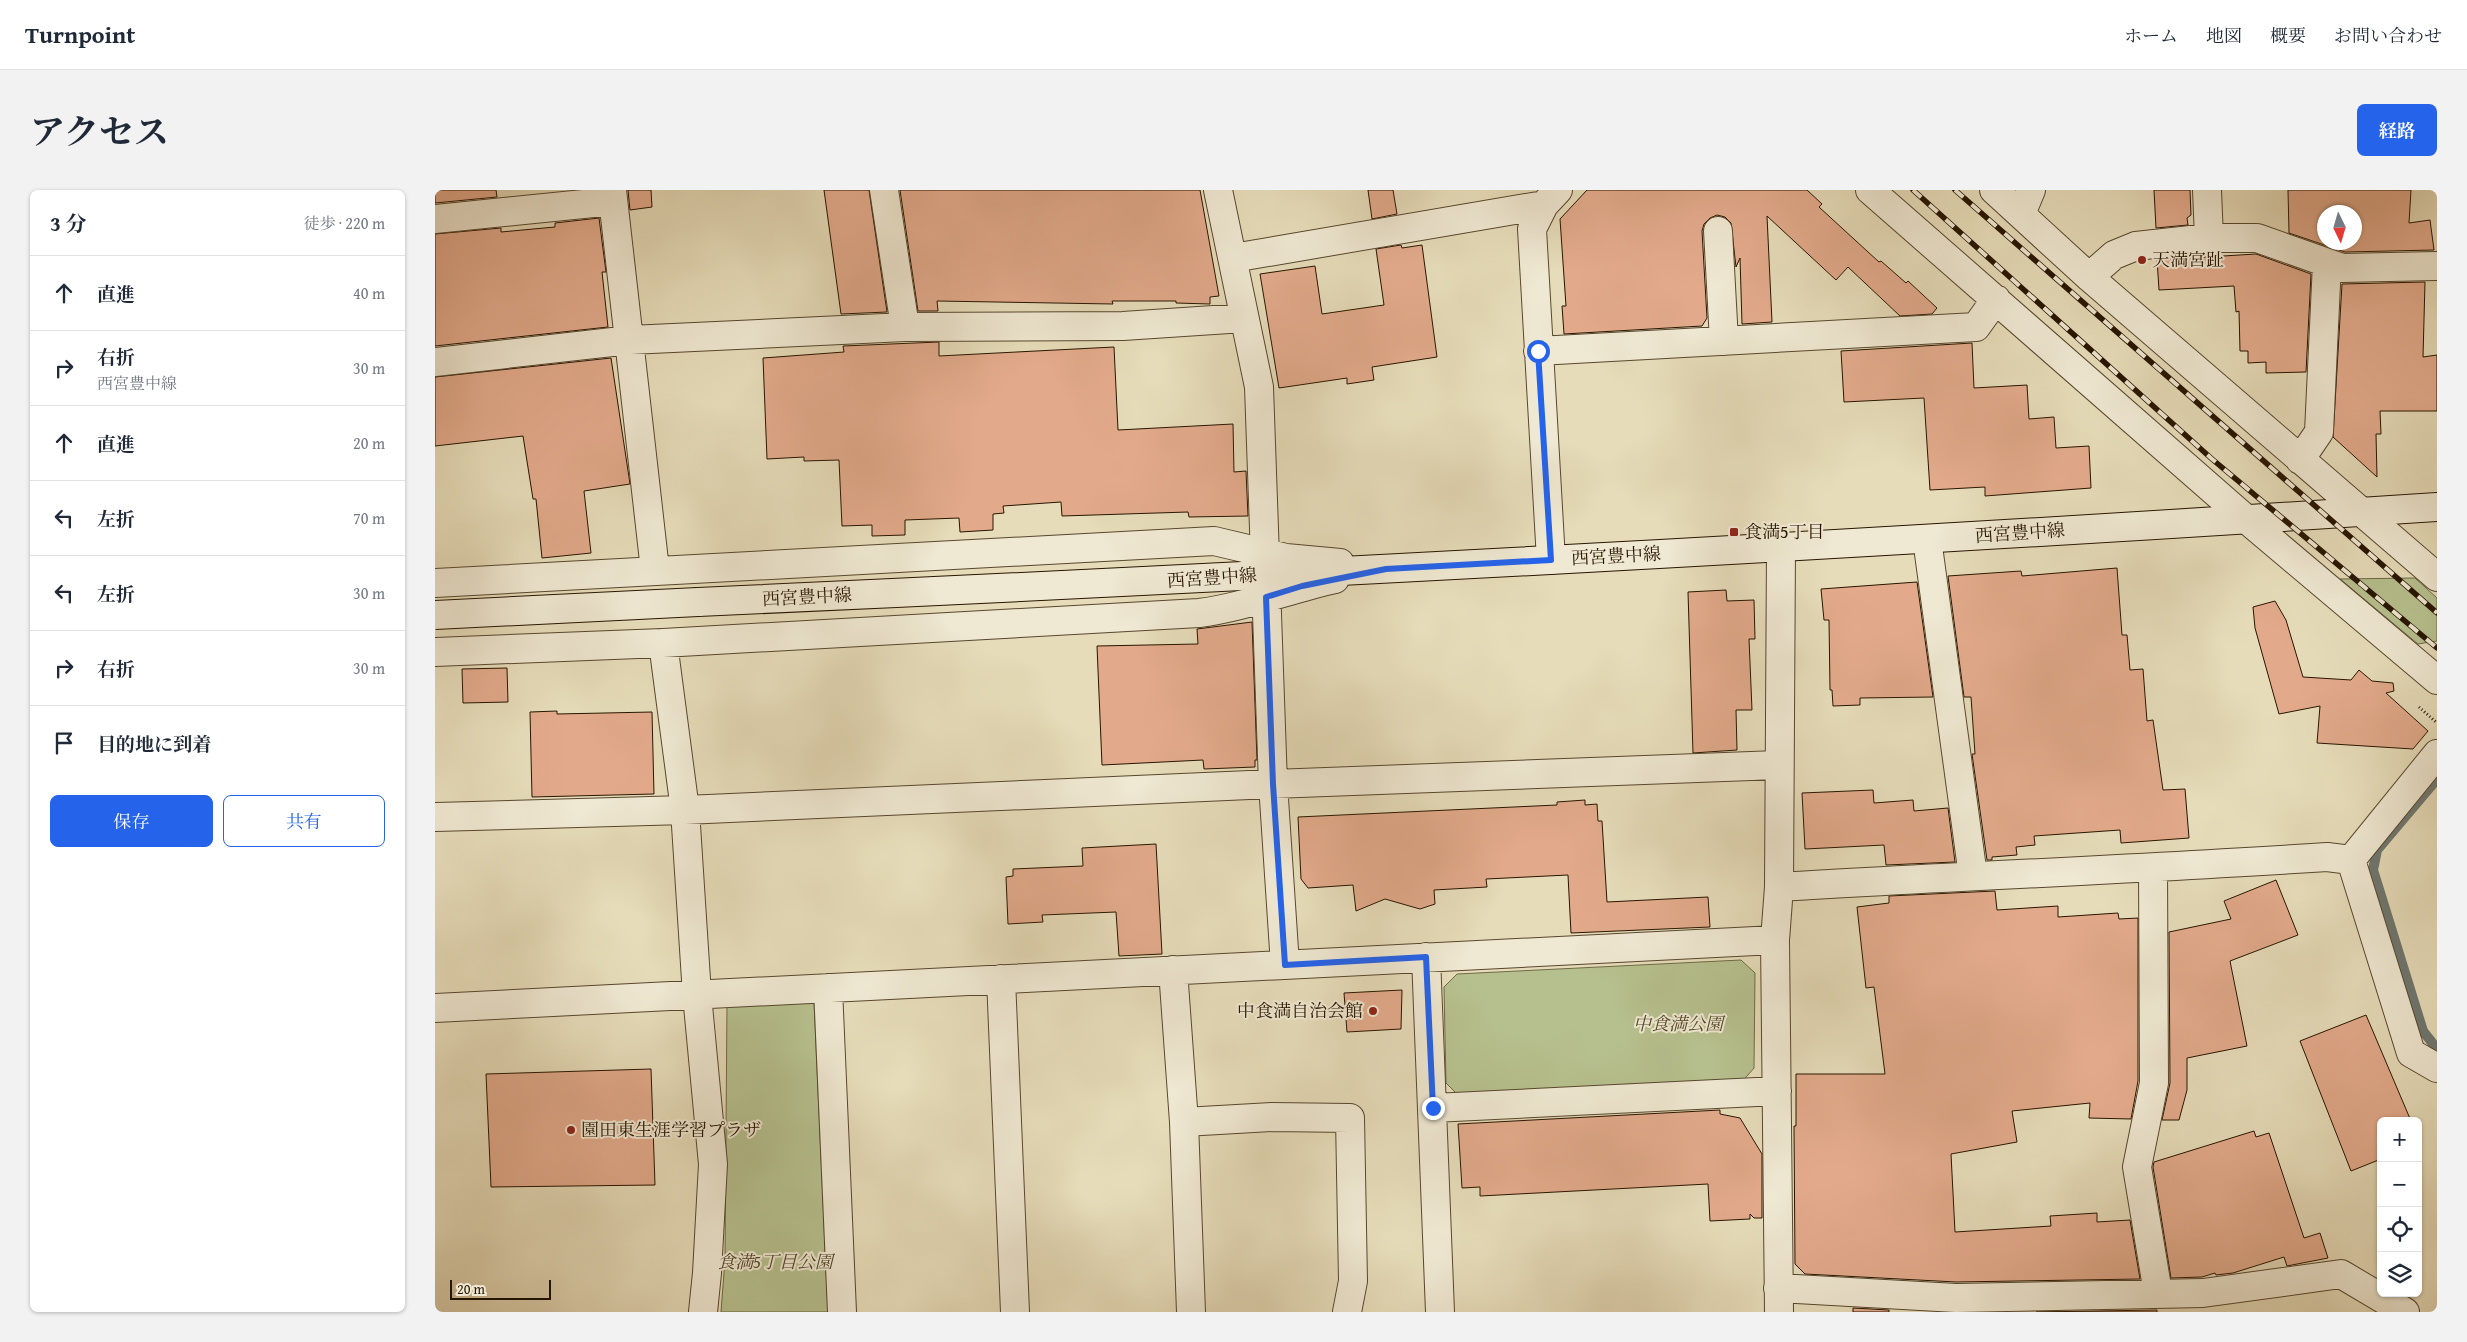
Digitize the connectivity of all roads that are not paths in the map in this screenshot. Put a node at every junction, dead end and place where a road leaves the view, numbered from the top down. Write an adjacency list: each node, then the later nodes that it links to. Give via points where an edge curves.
1 (884, 190): 18 (street)
2 (1218, 190): 12 (street)
3 (1869, 190): 16 (street)
4 (1994, 190): 8 (street)
5 (2207, 190): 11 (street)
6 (613, 196): 9 (street); 19 (street)
7 (1551, 197): 12 (street); 21 (street, via 1532,229)
8 (2026, 202): 15 (street)
9 (435, 219)
10 (1718, 231): 20 (street)
11 (2209, 238): 13 (street, via 2257,238); 15 (street, via 2136,246 2114,255)
12 (1233, 258): 17 (street)
13 (2327, 263): 14 (street, via 2342,268); 23 (street, via 2319,432)
14 (2437, 266)
15 (2089, 276): 23 (street)
16 (1996, 299): 20 (street, via 1976,327); 26 (street)
17 (1244, 318): 18 (street, via 1123,326); 31 (street, via 1259,387)
18 (905, 327): 19 (street)
19 (630, 340): 22 (street); 30 (street)
20 (1724, 341): 21 (street)
21 (1538, 351): 29 (street)
22 (435, 362)
23 (2300, 460): 25 (street)
24 (2437, 506): 25 (street, 西宮豊中線)
25 (2359, 512): 26 (street, 西宮豊中線); 32 (street)
26 (2246, 519): 27 (street, 西宮豊中線); 37 (street)
27 (1927, 539): 28 (street, 西宮豊中線); 45 (street)
28 (1781, 548): 29 (street, 西宮豊中線); 39 (street)
29 (1551, 560): 31 (street, 西宮豊中線)
30 (655, 570): 31 (street, via 1213,541); 33 (street)
31 (1266, 575): 34 (street, 西宮豊中線, bridge); 35 (street, via 1231,609 1199,613); 40 (street)
32 (2437, 577)
33 (435, 582)
34 (435, 615)
35 (663, 643): 36 (street); 41 (street)
36 (435, 652)
37 (2437, 680)
38 (2437, 754): 43 (street)
39 (1778, 765): 40 (street); 46 (street)
40 (1273, 784): 41 (street); 49 (street)
41 (685, 810): 42 (street); 53 (street)
42 (435, 817)
43 (2351, 860): 44 (street, via 2327,857); 55 (street, via 2411,1053)
44 (2153, 869): 45 (street); 59 (street, via 2154,1083 2137,1167)
45 (1973, 876): 46 (street)
46 (1779, 887): 47 (street)
47 (1775, 940): 48 (street); 56 (street)
48 (1426, 957): 49 (street); 57 (street)
49 (1285, 965): 50 (street)
50 (1173, 970): 51 (street); 58 (street)
51 (1001, 979): 52 (street); 63 (street)
52 (828, 988): 53 (street); 62 (street)
53 (697, 995): 54 (street); 61 (street, via 713,1164)
54 (435, 1008)
55 (2437, 1068)
56 (1777, 1091): 57 (street); 60 (street)
57 (1433, 1108): 66 (street)
58 (1184, 1122): 64 (street); 65 (street, via 1272,1117 1349,1118 1353,1280)
59 (2157, 1293): 60 (street); 67 (street, via 2203,1294 2341,1274)
60 (1779, 1300)
61 (703, 1312)
62 (842, 1312)
63 (1015, 1312)
64 (1191, 1312)
65 (1347, 1312)
66 (1440, 1312)
67 (2405, 1312)

